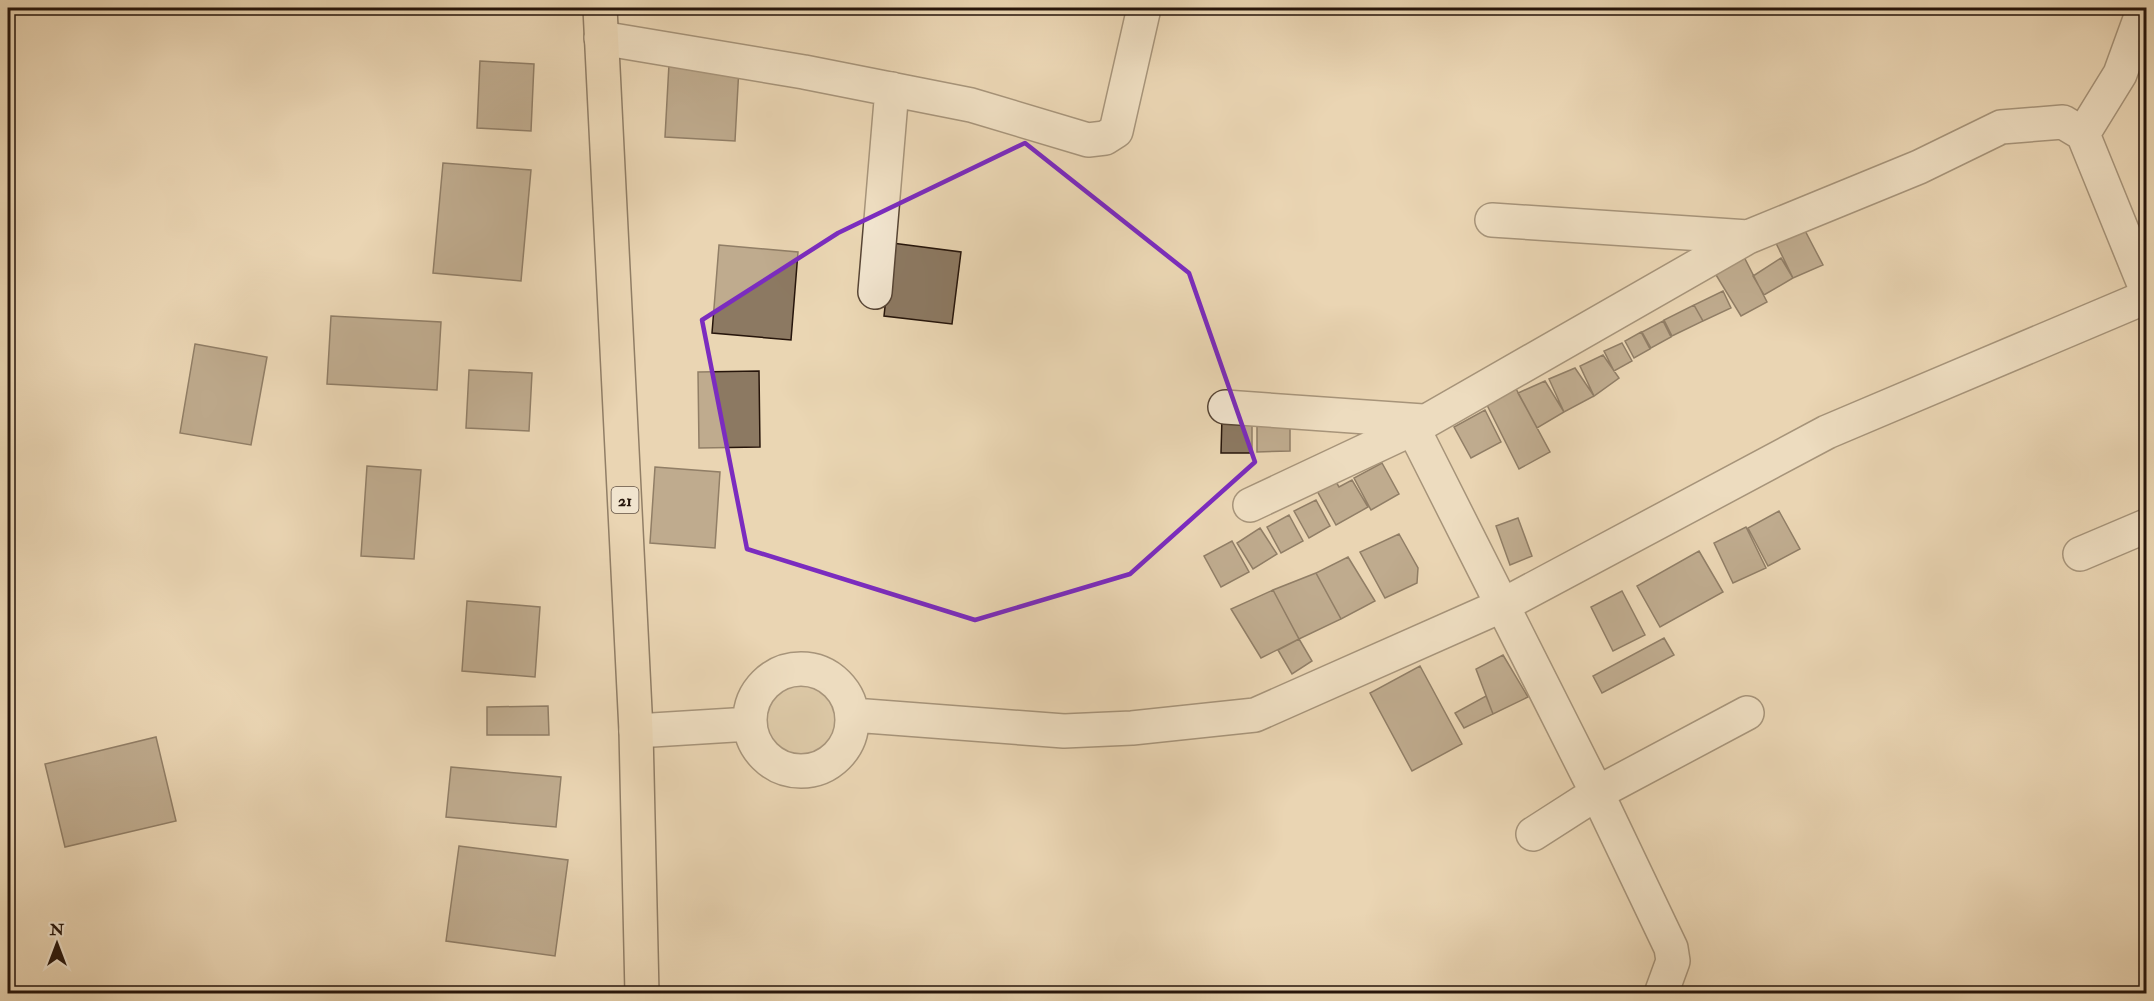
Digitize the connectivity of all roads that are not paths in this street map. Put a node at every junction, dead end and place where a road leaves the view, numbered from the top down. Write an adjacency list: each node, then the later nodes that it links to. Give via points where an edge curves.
1 (1144, 8): 4 (street, via 1116,131 1105,138 1088,140 971,105)
2 (2144, 8): 5 (street, via 2120,74)
3 (600, 23): 4 (street); 20 (highway, 21)
4 (892, 89): 9 (street)
5 (2083, 134): 7 (street, via 2063,122 2001,127 1919,167); 8 (street)
6 (1492, 220): 7 (street)
7 (1748, 237): 12 (street)
8 (2146, 289)
9 (875, 292)
10 (2146, 297): 16 (street, via 1827,432)
11 (1225, 407): 12 (street)
12 (1419, 424): 13 (street); 16 (street, via 1417,436)
13 (1250, 505)
14 (2146, 526): 15 (street)
15 (2080, 554)
16 (1503, 605): 18 (street, via 1255,715 1064,731); 21 (street)
17 (1747, 713): 21 (street)
18 (853, 715): 19 (street, via 846,694 830,677 809,669 786,671 766,682 753,701); 19 (street, via 850,738 837,757 817,769 794,770 773,762 757,746)
19 (750, 724): 20 (street)
20 (636, 731): 23 (highway, 21)
21 (1597, 793): 22 (street); 24 (street, via 1671,948 1673,961)
22 (1533, 834)
23 (642, 993)
24 (1661, 993)

